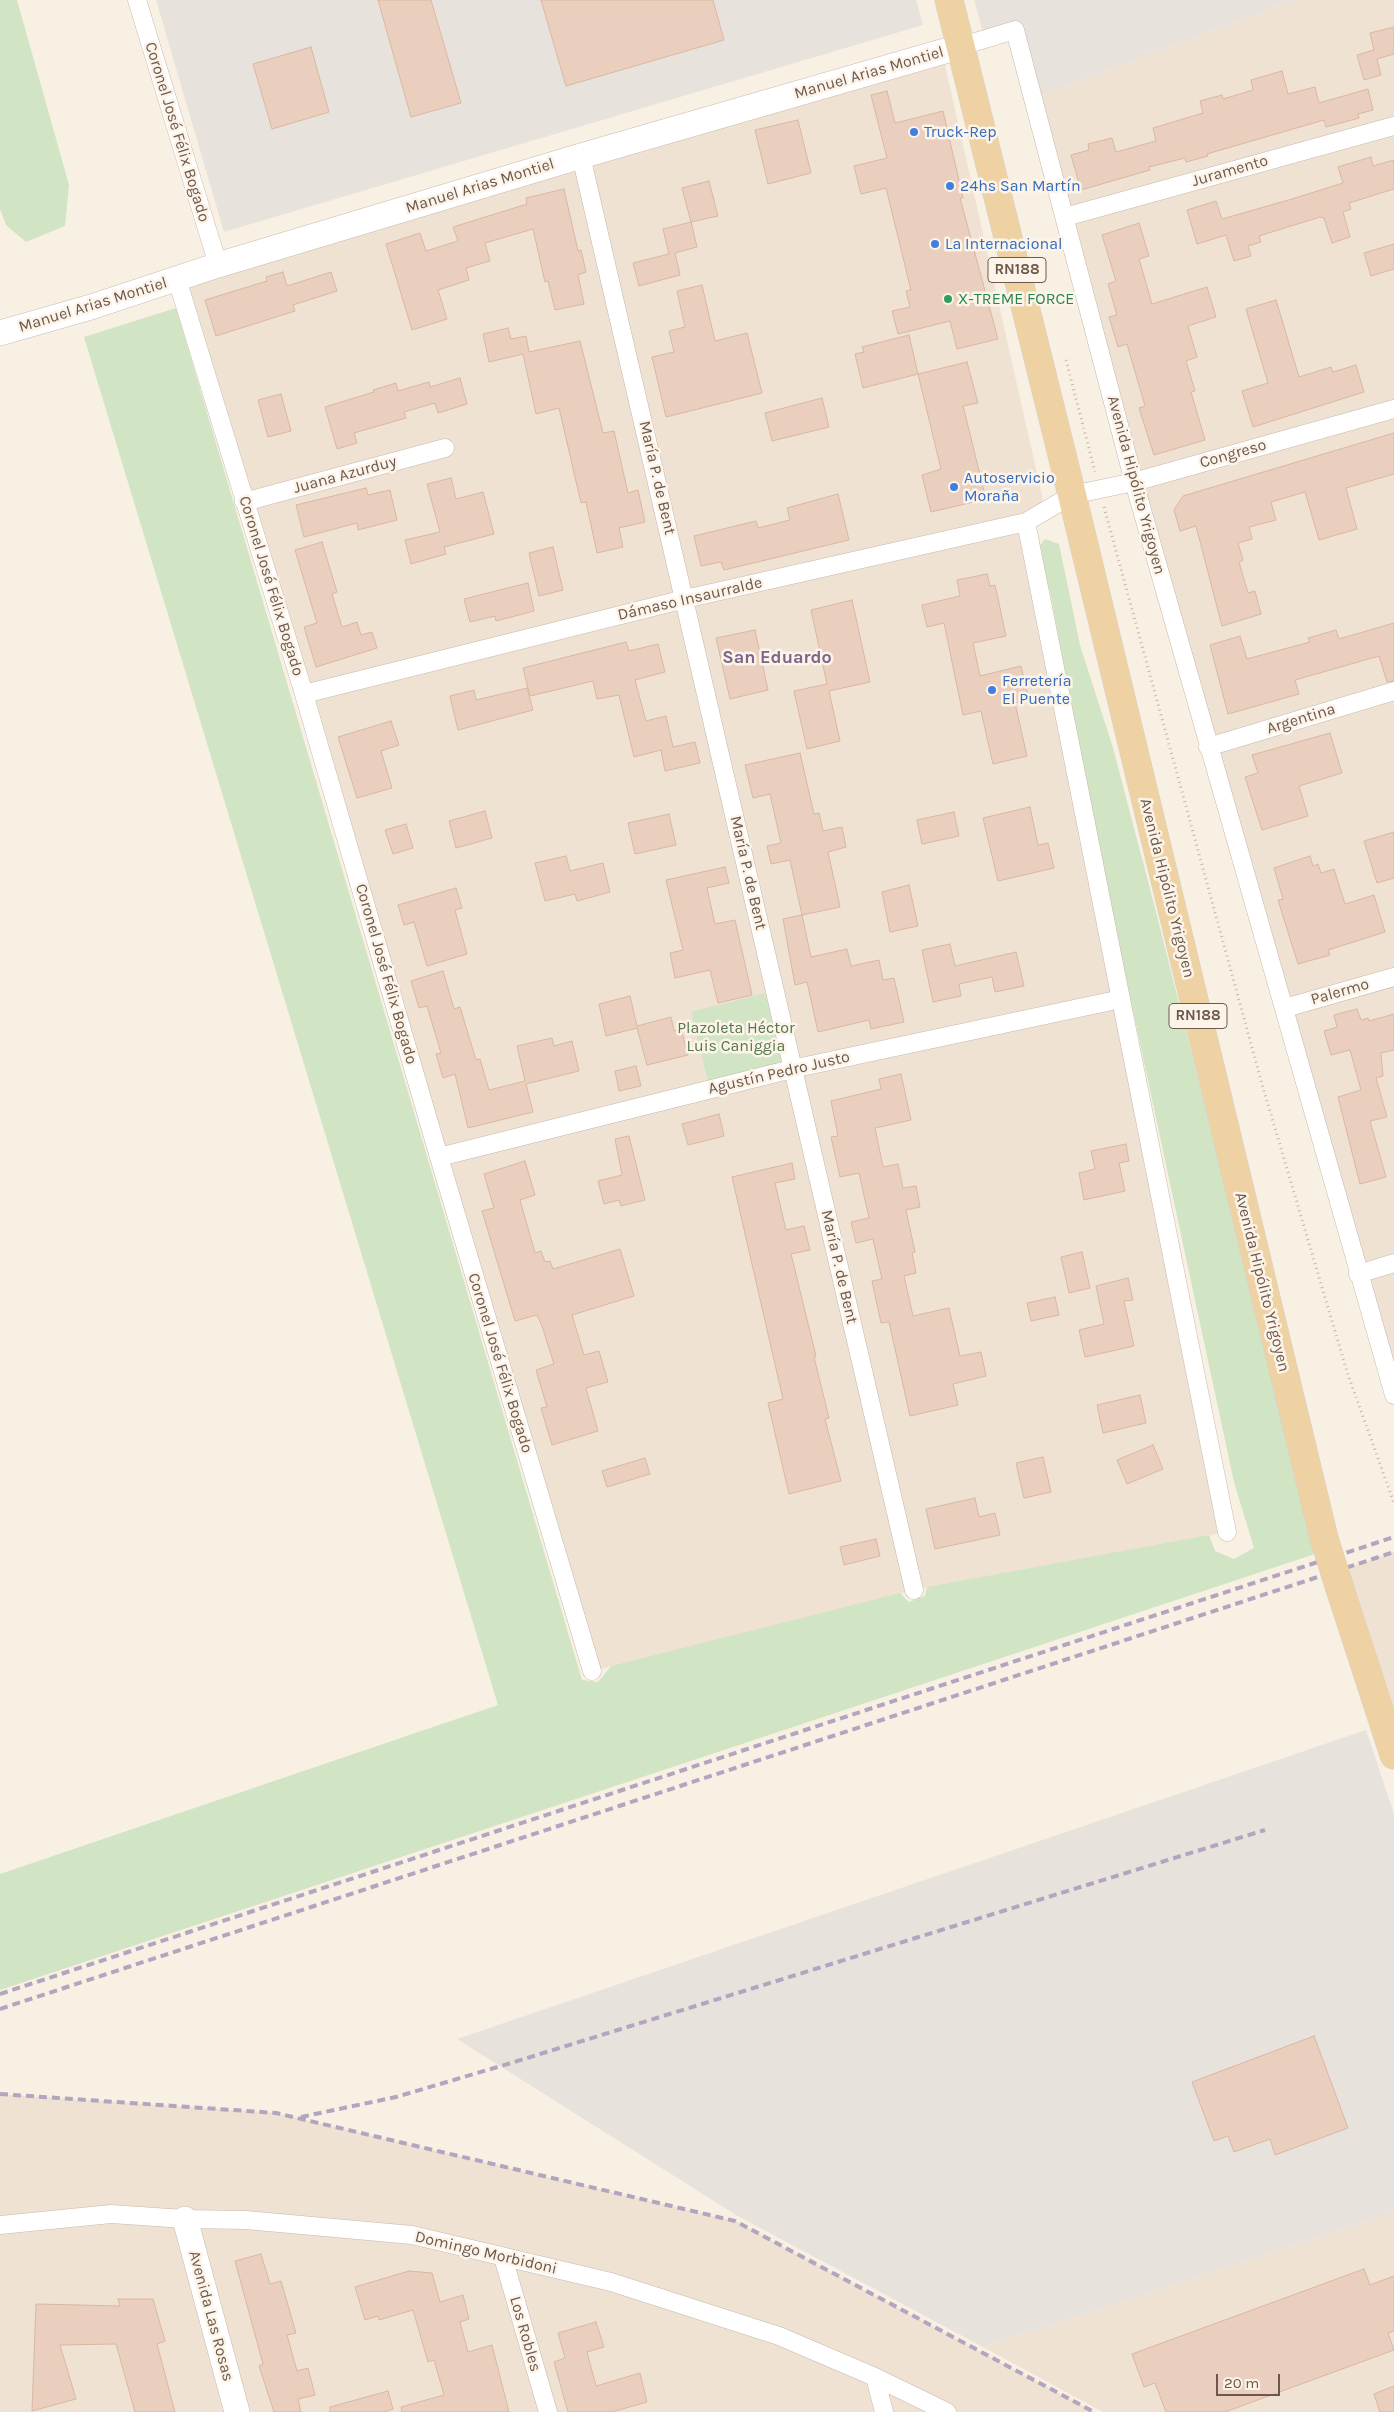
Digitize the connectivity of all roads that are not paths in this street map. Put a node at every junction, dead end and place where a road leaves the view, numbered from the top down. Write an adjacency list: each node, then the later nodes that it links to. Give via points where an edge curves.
1 (137, 0): 7 (street, Coronel José Félix Bogado)
2 (949, 0): 3 (main road, Avenida Hipólito Yrigoyen / RN188)
3 (962, 46): 5 (street, Manuel Arias Montiel); 6 (street, Avenida Hipólito Yrigoyen, via 1015,30); 13 (main road, Avenida Hipólito Yrigoyen / RN188)
4 (1394, 126): 6 (street, Juramento)
5 (581, 156): 7 (street, Manuel Arias Montiel); 16 (street, María P. de Bent)
6 (1065, 217): 12 (street, Avenida Hipólito Yrigoyen)
7 (218, 265): 8 (street, Manuel Arias Montiel)
8 (177, 279): 9 (street, Manuel Arias Montiel); 14 (street, Coronel José Félix Bogado)
9 (0, 333)
10 (1394, 409): 12 (street, Congreso)
11 (445, 448): 14 (street, Juana Azurduy)
12 (1134, 482): 13 (street, Congreso); 19 (street, Avenida Hipólito Yrigoyen)
13 (1072, 495): 15 (street, Dámaso Insaurralde); 31 (main road, Avenida Hipólito Yrigoyen / RN188, bridge, via 1324,1538)
14 (244, 502): 18 (street, Coronel José Félix Bogado)
15 (1026, 522): 16 (street, Dámaso Insaurralde); 21 (street)
16 (685, 599): 18 (street, Dámaso Insaurralde); 23 (street, María P. de Bent)
17 (1394, 691): 19 (street, Argentina)
18 (304, 694): 24 (street, Coronel José Félix Bogado)
19 (1208, 747): 22 (street, Avenida Hipólito Yrigoyen)
20 (1394, 976): 22 (street, Palermo)
21 (1121, 999): 23 (street, Agustín Pedro Justo); 28 (street)
22 (1285, 1008): 26 (street, Avenida Hipólito Yrigoyen)
23 (792, 1068): 24 (street, Agustín Pedro Justo); 29 (street, María P. de Bent)
24 (439, 1157): 30 (street, Coronel José Félix Bogado)
25 (1394, 1263): 26 (street)
26 (1358, 1274): 27 (street, Avenida Hipólito Yrigoyen)
27 (1394, 1395)
28 (1227, 1532)
29 (914, 1590)
30 (592, 1670)
31 (1394, 1755)
32 (185, 2219): 33 (street, Domingo Morbidoni, via 111,2214); 34 (street, Domingo Morbidoni, via 246,2220 412,2235); 36 (street, Avenida Las Rosas)
33 (0, 2225)
34 (503, 2257): 35 (street, Domingo Morbidoni, via 611,2282 769,2333); 37 (street, Los Robles)
35 (875, 2377): 38 (street); 39 (street, Domingo Morbidoni)
36 (237, 2412)
37 (548, 2412)
38 (884, 2412)
39 (947, 2412)

